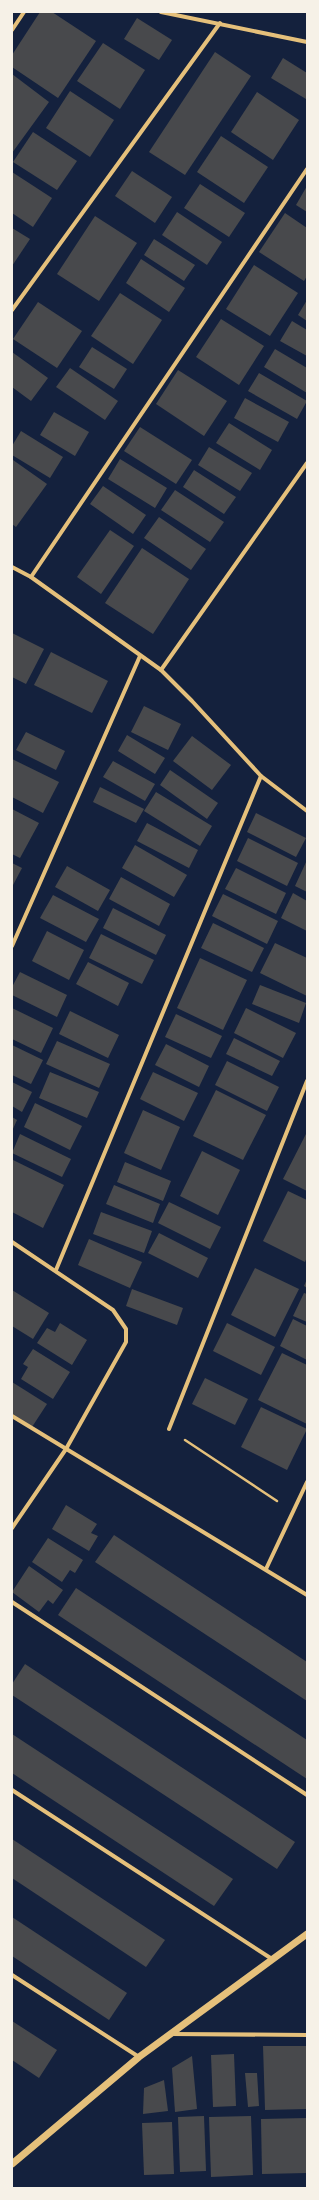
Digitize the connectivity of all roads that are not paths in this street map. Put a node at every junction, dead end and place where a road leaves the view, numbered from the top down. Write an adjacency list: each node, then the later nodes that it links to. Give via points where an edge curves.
1 (24, 12): 5 (street)
2 (161, 12): 3 (street)
3 (188, 14): 4 (street)
4 (220, 24): 6 (street); 8 (street)
5 (12, 30)
6 (307, 42)
7 (307, 168): 11 (street)
8 (12, 310)
9 (307, 463): 13 (street)
10 (12, 567): 11 (street)
11 (31, 577): 12 (street)
12 (140, 656): 13 (street); 16 (street)
13 (161, 670): 14 (street)
14 (261, 776): 15 (street); 19 (street)
15 (307, 811)
16 (12, 946)
17 (307, 1081): 21 (street)
18 (12, 1242): 19 (street)
19 (56, 1270): 22 (street, via 113,1310 126,1329 126,1342)
20 (12, 1416): 22 (street)
21 (169, 1429)
22 (66, 1449): 24 (street); 25 (street)
23 (307, 1482): 25 (street)
24 (12, 1528)
25 (266, 1569): 26 (street)
26 (307, 1595)
27 (12, 1602): 29 (street)
28 (12, 1790): 31 (street)
29 (307, 1794)
30 (307, 1934): 31 (street)
31 (272, 1958): 33 (street)
32 (12, 1975): 35 (street)
33 (169, 2034): 34 (street); 35 (street)
34 (307, 2035)
35 (139, 2057): 36 (street)
36 (12, 2164)

